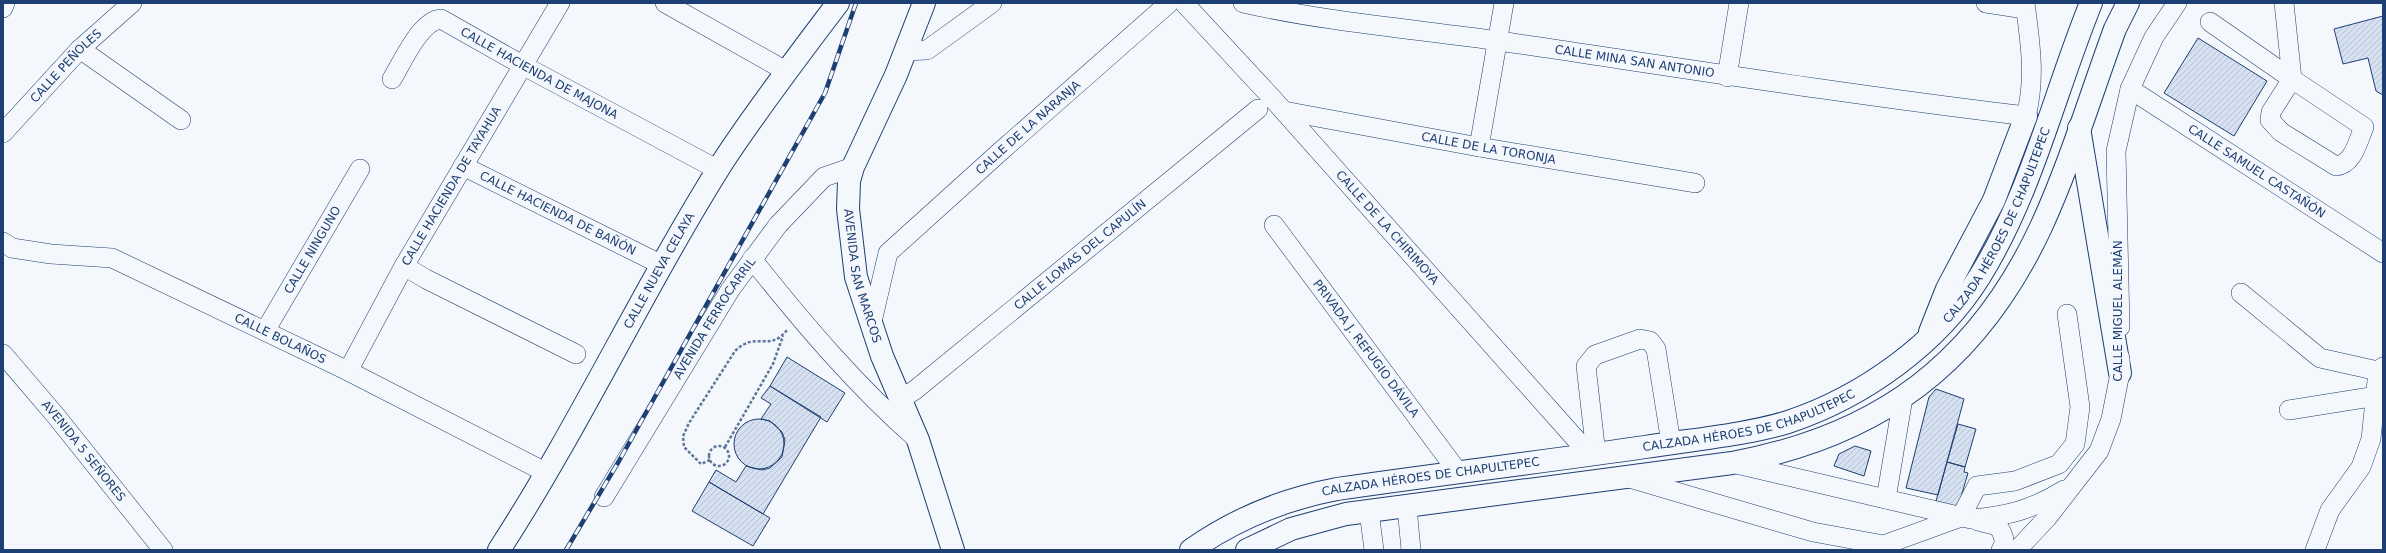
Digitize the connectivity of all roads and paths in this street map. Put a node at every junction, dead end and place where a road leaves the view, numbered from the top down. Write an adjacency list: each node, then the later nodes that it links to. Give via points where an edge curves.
1 (132, 3): 22 (street, CALLE PEÑOLES)
2 (560, 3): 24 (street, CALLE HACIENDA DE TAYAHUA)
3 (665, 3): 25 (street)
4 (824, 3): 25 (main road, CALLE NUEVA CELAYA)
5 (838, 3): 25 (main road, CALLE NUEVA CELAYA)
6 (924, 3): 23 (main road, AVENIDA SAN MARCOS)
7 (992, 3): 23 (street, via 927,50)
8 (1169, 3): 51 (street, CALLE DE LA NARANJA, via 888,253)
9 (1184, 3): 31 (street, CALLE DE LA CHIRIMOYA)
10 (1243, 3): 18 (street, CALLE MINA SAN ANTONIO)
11 (1504, 3): 21 (street)
12 (1740, 3): 26 (street)
13 (1986, 3): 19 (street)
14 (2091, 3): 54 (main road, CALZADA HÉROES DE CHAPULTEPEC, via 2025,185 1999,244 1964,300)
15 (2128, 3): 34 (main road, CALZADA HÉROES DE CHAPULTEPEC, via 2115,29)
16 (2177, 3): 29 (street, CALLE MIGUEL ALEMÁN, via 2154,37)
17 (2284, 3): 28 (street)
18 (1265, 6): 21 (street, CALLE MINA SAN ANTONIO, via 1368,25)
19 (2025, 6): 32 (street, via 2033,68 2031,100)
20 (2210, 22): 28 (street)
21 (1497, 41): 26 (street, CALLE MINA SAN ANTONIO); 36 (street)
22 (80, 49): 33 (street); 35 (street, CALLE PEÑOLES)
23 (905, 51): 39 (main road, AVENIDA SAN MARCOS)
24 (524, 66): 27 (street, CALLE HACIENDA DE MAJONA, via 441,19 433,20 424,27); 37 (street, CALLE HACIENDA DE MAJONA); 38 (street, CALLE HACIENDA DE TAYAHUA)
25 (782, 69): 37 (main road, CALLE NUEVA CELAYA, via 725,140); 71 (main road, CALLE NUEVA CELAYA, via 722,164)
26 (1727, 77): 32 (street, CALLE MINA SAN ANTONIO)
27 (392, 79)
28 (2292, 79): 28 (street, via 2364,127 2349,160 2342,166 2336,166 2323,159 2281,132 2270,120 2271,112)
29 (2130, 89): 44 (street, CALLE SAMUEL CASTAÑÓN); 60 (street, CALLE MIGUEL ALEMÁN, via 2116,152)
30 (1258, 109): 63 (street, CALLE LOMAS DEL CAPULÍN)
31 (1284, 111): 36 (street, CALLE DE LA TORONJA); 68 (street, CALLE DE LA CHIRIMOYA)
32 (2026, 116): 54 (main road, via 1994,200 1947,289)
33 (181, 120)
34 (2079, 127): 60 (main road); 62 (main road, CALZADA HÉROES DE CHAPULTEPEC, via 2041,226 2003,297 1951,359 1924,384)
35 (3, 132)
36 (1478, 148): 41 (street, CALLE DE LA TORONJA)
37 (709, 165): 46 (main road, CALLE NUEVA CELAYA)
38 (462, 166): 46 (street, CALLE HACIENDA DE BAÑÓN); 47 (street, CALLE HACIENDA DE TAYAHUA)
39 (853, 167): 45 (street, AVENIDA FERROCARRIL, via 824,177 778,225); 51 (main road, AVENIDA SAN MARCOS, via 849,181 848,210 853,255 856,277)
40 (360, 169): 52 (street, CALLE NINGUNO)
41 (1694, 183)
42 (1274, 225): 72 (street, PRIVADA J. REFUGIO DÁVILA)
43 (3, 242): 52 (street, CALLE BOLAÑOS, via 12,248 51,254 112,258)
44 (2383, 253)
45 (752, 259): 50 (street); 75 (street, AVENIDA FERROCARRIL, via 730,290)
46 (652, 260): 71 (main road, CALLE NUEVA CELAYA)
47 (404, 266): 56 (street); 59 (street, CALLE HACIENDA DE TAYAHUA)
48 (2241, 294): 58 (street, via 2320,358)
49 (2067, 314): 79 (street, via 2080,407 2075,444 2059,464 2015,481 1977,486)
50 (797, 317): 53 (path); 65 (street, via 887,413)
51 (871, 326): 63 (main road, AVENIDA SAN MARCOS)
52 (265, 331): 59 (street, CALLE BOLAÑOS)
53 (783, 335): 67 (path, via 773,364); 69 (path, via 773,342 755,340 744,343 724,367 689,423 683,436 684,447 701,464)
54 (1927, 339): 66 (main road, CALZADA HÉROES DE CHAPULTEPEC, via 1881,375 1822,408 1786,422)
55 (3, 354): 82 (street, AVENIDA 5 SEÑORES)
56 (576, 354)
57 (3, 370): 81 (street, AVENIDA 5 SEÑORES)
58 (2380, 370): 61 (street)
59 (348, 371): 71 (street, CALLE BOLAÑOS)
60 (2120, 373): 73 (street, CALLE MIGUEL ALEMÁN, via 2111,419 2099,451)
61 (2376, 396): 64 (street); 90 (street, via 2371,439 2361,467 2330,510)
62 (1903, 398): 70 (main road, CALZADA HÉROES DE CHAPULTEPEC, via 1868,419 1814,442 1766,457); 76 (street)
63 (902, 399): 65 (main road, AVENIDA SAN MARCOS)
64 (2289, 410)
65 (918, 440): 85 (main road, AVENIDA SAN MARCOS)
66 (1671, 443): 68 (main road, CALZADA HÉROES DE CHAPULTEPEC); 68 (street, via 1656,349 1650,341 1640,339 1595,355 1586,366)
67 (725, 447): 69 (path, via 719,445 713,448); 69 (path, via 730,456 725,464 715,465)
68 (1593, 454): 72 (main road, CALZADA HÉROES DE CHAPULTEPEC)
69 (710, 460)
70 (1732, 463): 74 (main road, CALZADA HÉROES DE CHAPULTEPEC); 76 (street)
71 (542, 470): 83 (main road, CALLE NUEVA CELAYA); 84 (main road, CALLE NUEVA CELAYA)
72 (1458, 472): 86 (main road, CALZADA HÉROES DE CHAPULTEPEC, via 1304,495 1250,517 1209,537)
73 (2082, 473): 79 (street, via 2066,489 2044,502 2006,516); 80 (street, CALLE MIGUEL ALEMÁN, via 2047,518)
74 (1628, 478): 77 (main road, CALZADA HÉROES DE CHAPULTEPEC); 79 (street, via 1813,532 1884,545)
75 (604, 497)
76 (1886, 500): 79 (street)
77 (1407, 507): 78 (main road, CALZADA HÉROES DE CHAPULTEPEC); 89 (street)
78 (1369, 511): 87 (main road, CALZADA HÉROES DE CHAPULTEPEC, via 1290,529); 88 (street)
79 (1966, 518): 80 (street, via 1998,526 2003,534)
80 (2006, 549)
81 (149, 550)
82 (163, 550)
83 (488, 550)
84 (499, 550)
85 (953, 550)
86 (1191, 550)
87 (1247, 550)
88 (1374, 550)
89 (1411, 550)
90 (2315, 550)

